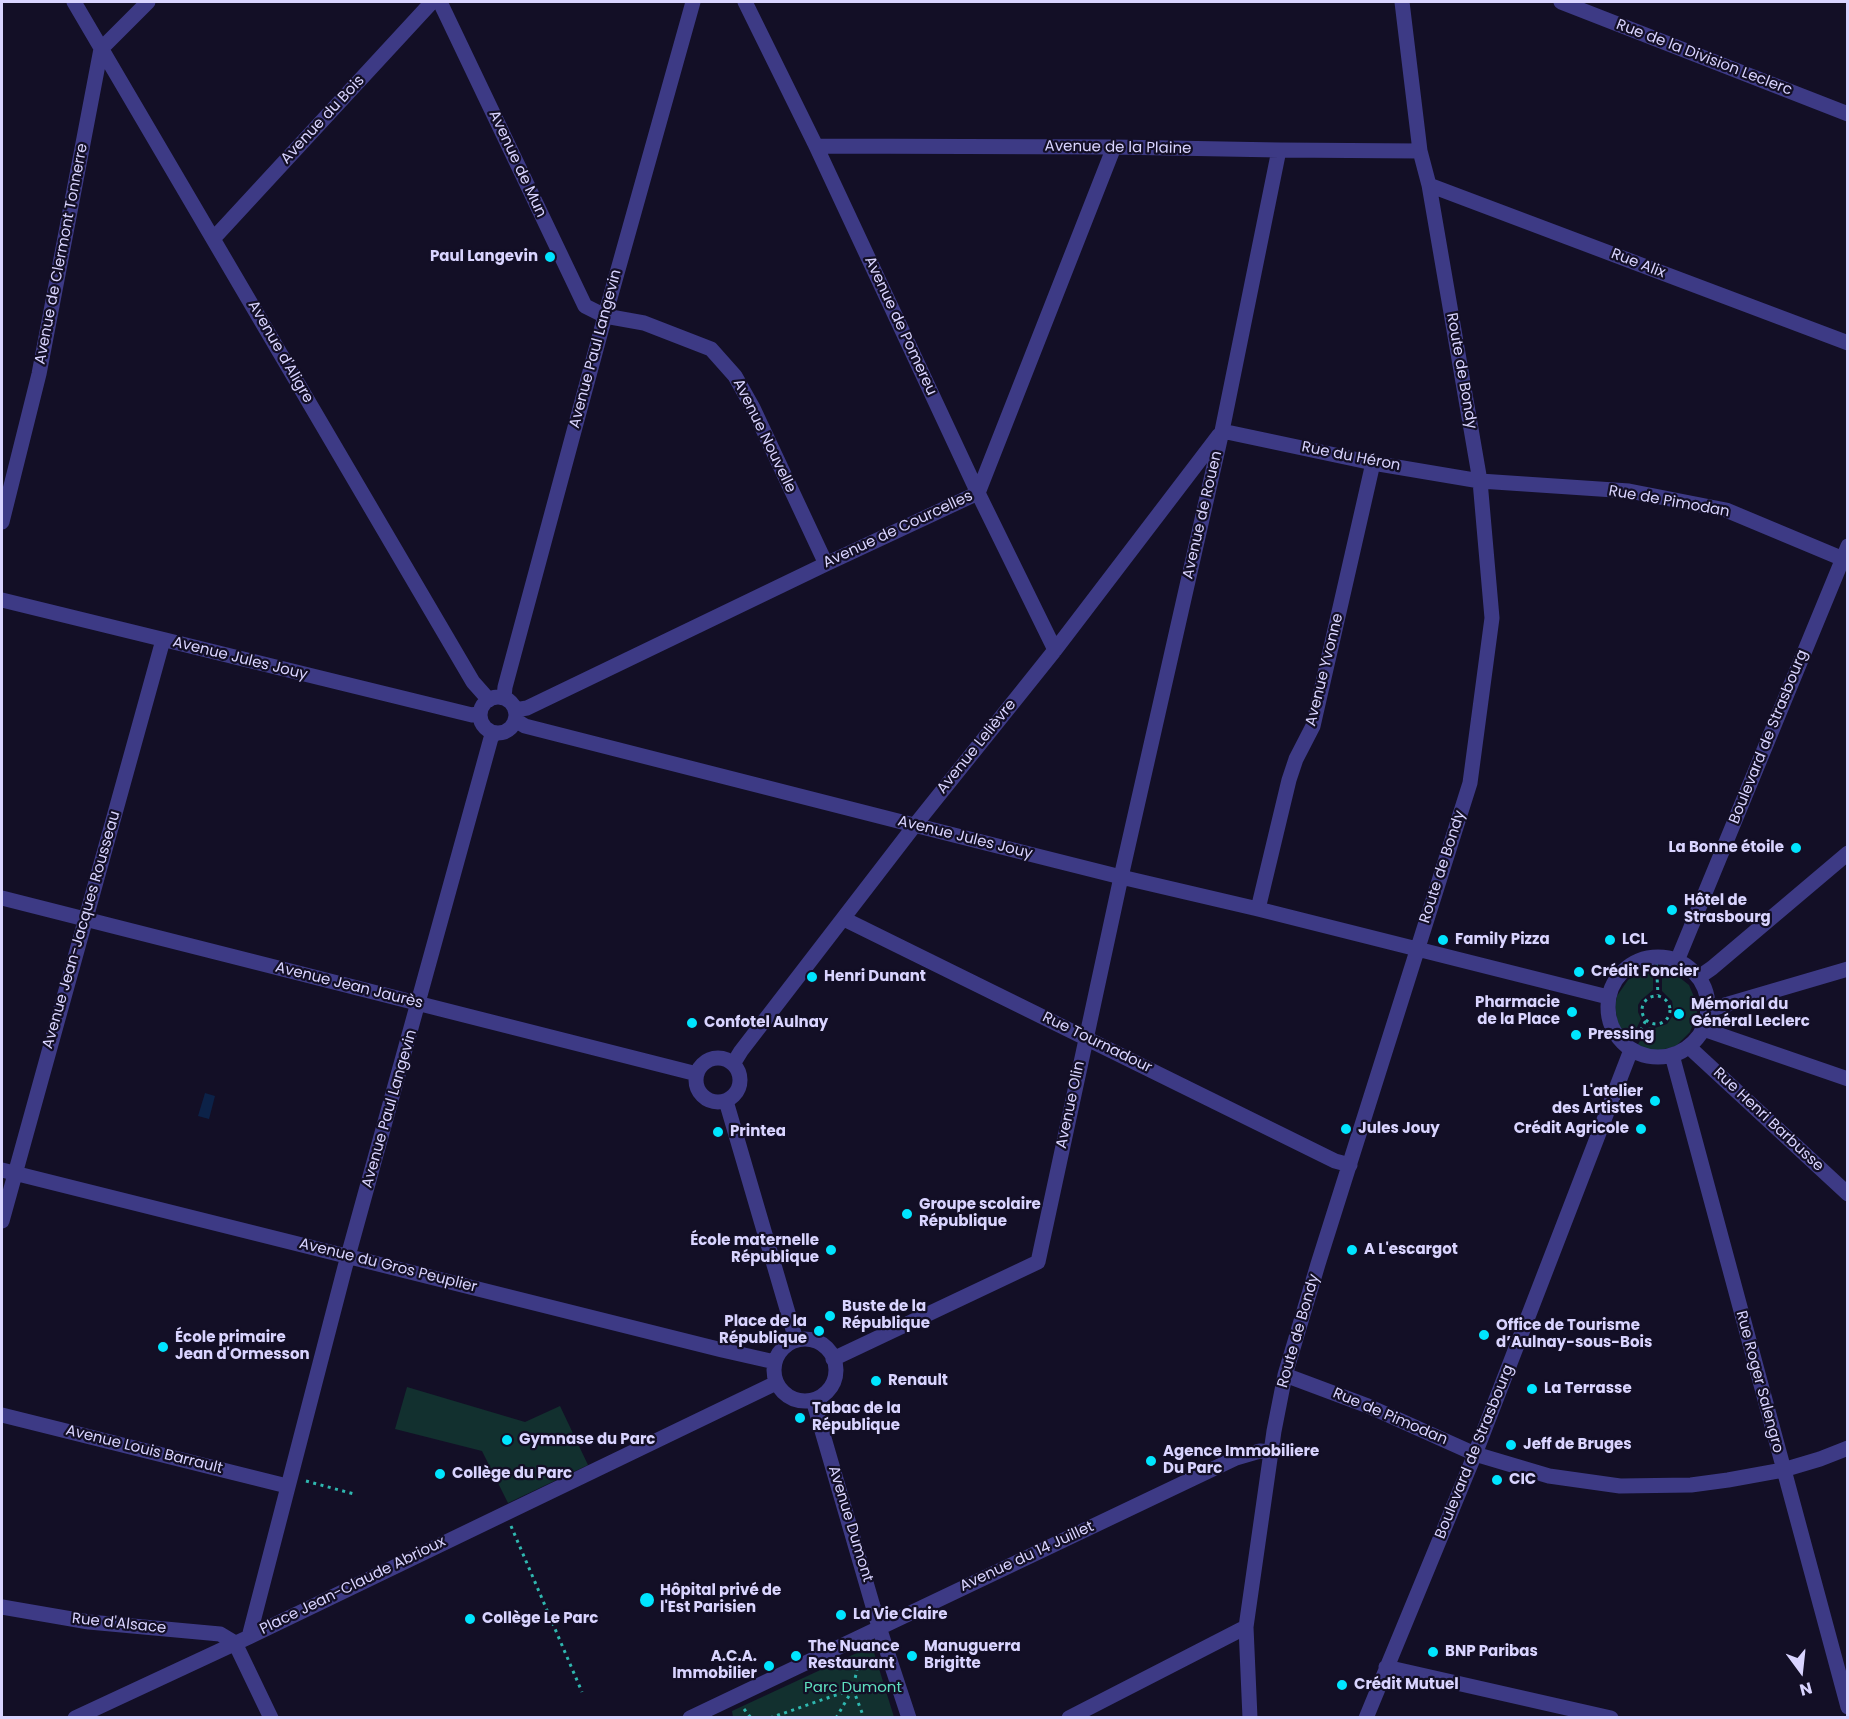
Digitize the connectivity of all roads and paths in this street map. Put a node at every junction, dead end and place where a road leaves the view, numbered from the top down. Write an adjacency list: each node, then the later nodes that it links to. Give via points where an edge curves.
1 (74, 2): 9 (street, Avenue d'Aligre)
2 (148, 2): 9 (street)
3 (432, 2): 16 (street, Avenue du Bois)
4 (440, 2): 17 (street, Avenue de Mun, via 585,306)
5 (693, 2): 17 (street, Avenue Paul Langevin)
6 (745, 2): 11 (street, Avenue de Pomereu)
7 (1402, 2): 14 (street, Route de Bondy)
8 (1561, 2): 10 (street, Rue de la Division Leclerc)
9 (101, 49): 16 (street, Avenue d'Aligre); 23 (street, Avenue de Clermont Tonnerre, via 39,374)
10 (1848, 114)
11 (816, 146): 12 (street, Avenue de la Plaine); 22 (street, Avenue de Pomereu)
12 (1114, 147): 13 (street, Avenue de la Plaine); 22 (street, Avenue de Courcelles)
13 (1279, 150): 14 (street, Avenue de la Plaine); 19 (street, Avenue de Rouen)
14 (1420, 151): 15 (street, Route de Bondy)
15 (1429, 185): 18 (street, Rue Alix); 21 (street, Route de Bondy)
16 (214, 238): 29 (street, Avenue d'Aligre, via 473,682)
17 (605, 316): 25 (street, Avenue Nouvelle, via 644,323 711,349 735,375); 29 (street, Avenue Paul Langevin, via 505,687)
18 (1848, 343)
19 (1222, 431): 20 (street, Rue du Héron); 28 (street, Avenue Lelièvre); 35 (street, Avenue de Rouen)
20 (1373, 463): 21 (street, Rue du Héron); 37 (street, Avenue Yvonne, via 1313,726 1289,780)
21 (1480, 481): 24 (street, Rue de Pimodan, via 1629,491 1726,510); 40 (street, Route de Bondy, via 1492,618 1470,783)
22 (978, 493): 25 (street, Avenue de Courcelles); 28 (street, Avenue de Pomereu)
23 (2, 522)
24 (1846, 555): 42 (street, Boulevard de Strasbourg)
25 (826, 564): 31 (street, Avenue de Courcelles)
26 (2, 600): 27 (street, Avenue Jules Jouy)
27 (163, 640): 30 (street, Avenue Jules Jouy, via 472,715); 38 (street, Avenue Jean-Jacques Rousseau)
28 (1055, 650): 33 (street, Avenue Lelièvre)
29 (497, 699): 30 (street, via 482,707); 31 (street, via 509,701)
30 (480, 713): 32 (street, via 485,728)
31 (515, 715): 32 (street, via 510,729); 33 (street, Avenue Jules Jouy, via 525,726)
32 (495, 733): 47 (street, Avenue Paul Langevin)
33 (915, 825): 35 (street, Avenue Jules Jouy); 39 (street, Avenue Lelièvre)
34 (1848, 853): 44 (street)
35 (1121, 877): 37 (street, Avenue Jules Jouy); 50 (street, Avenue Olin)
36 (2, 898): 38 (street, Avenue Jean Jaurès)
37 (1258, 909): 40 (street, Avenue Jules Jouy)
38 (85, 919): 47 (street, Avenue Jean Jaurès); 59 (street, Avenue Jean-Jacques Rousseau)
39 (844, 919): 50 (street, Rue Tournadour); 54 (street, Avenue Lelièvre)
40 (1416, 950): 46 (street, Avenue Jules Jouy); 58 (street, Route de Bondy)
41 (1656, 957): 42 (street); 45 (path); 46 (street, via 1631,964 1620,973)
42 (1677, 961): 44 (street)
43 (1848, 969): 48 (street)
44 (1699, 977): 48 (street)
45 (1658, 996): 45 (path, via 1648,998 1642,1006 1649,1023 1663,1023 1669,1016 1669,1003)
46 (1608, 997): 52 (street, via 1611,1027)
47 (419, 1004): 55 (street, Avenue Jean Jaurès); 62 (street, Avenue Paul Langevin)
48 (1708, 1010): 49 (street)
49 (1703, 1029): 51 (street); 56 (street)
50 (1086, 1038): 58 (street, Rue Tournadour); 64 (street, Avenue Olin, via 1038,1262)
51 (1689, 1047): 53 (street); 60 (street, Rue Henri Barbusse)
52 (1631, 1050): 53 (street, via 1644,1056); 72 (street, Boulevard de Strasbourg)
53 (1672, 1055): 73 (street, Rue Roger Salengro)
54 (733, 1064): 55 (street, via 712,1059); 57 (street, via 741,1082 736,1094)
55 (697, 1074): 57 (street, via 696,1083 703,1097)
56 (1848, 1079)
57 (726, 1101): 63 (street)
58 (1350, 1165): 66 (street, Route de Bondy)
59 (8, 1171): 61 (street, Avenue Jean-Jacques Rousseau); 62 (street, Avenue du Gros Peuplier)
60 (1848, 1194)
61 (2, 1221)
62 (349, 1256): 65 (street, Avenue du Gros Peuplier); 74 (street, Avenue Paul Langevin)
63 (796, 1340): 64 (street, via 822,1345); 65 (street, via 783,1348)
64 (833, 1359): 68 (street, via 836,1369 830,1388)
65 (775, 1362): 67 (street)
66 (1285, 1375): 71 (street, Route de Bondy); 72 (street, Rue de Pimodan, via 1368,1406)
67 (776, 1383): 68 (street, via 788,1396); 76 (street, Place Jean-Claude Abrioux)
68 (813, 1400): 78 (street, Avenue Dumont)
69 (2, 1415): 74 (street, Avenue Louis Barrault)
70 (1848, 1448): 73 (street, Rue de Pimodan)
71 (1271, 1452): 78 (street, Avenue du 14 Juillet, via 1236,1458); 79 (street, Route de Bondy)
72 (1475, 1454): 73 (street, Rue de Pimodan, via 1549,1476 1620,1486 1691,1485); 82 (street, Boulevard de Strasbourg)
73 (1782, 1470): 83 (street, Rue Roger Salengro)
74 (288, 1481): 75 (path); 80 (street, Place Jean-Claude Abrioux)
75 (354, 1494)
76 (506, 1514): 80 (street, Place Jean-Claude Abrioux); 85 (path)
77 (2, 1607): 80 (street, Rue d'Alsace, via 89,1622 220,1634)
78 (879, 1627): 90 (street, Avenue du 14 Juillet); 94 (street, Avenue Dumont)
79 (1246, 1628): 95 (street); 96 (street, Route de Bondy)
80 (242, 1640): 88 (street); 89 (street)
81 (859, 1659): 84 (path)
82 (1386, 1667): 87 (street); 97 (street, Boulevard de Strasbourg)
83 (1843, 1672): 86 (street, Rue Roger Salengro)
84 (853, 1689): 91 (path); 92 (path); 93 (path)
85 (582, 1692)
86 (1848, 1707)
87 (1586, 1715): 98 (street)
88 (75, 1718)
89 (271, 1718)
90 (690, 1718)
91 (770, 1718)
92 (836, 1718)
93 (864, 1718)
94 (909, 1718)
95 (1069, 1718)
96 (1250, 1718)
97 (1366, 1718)
98 (1611, 1718)

